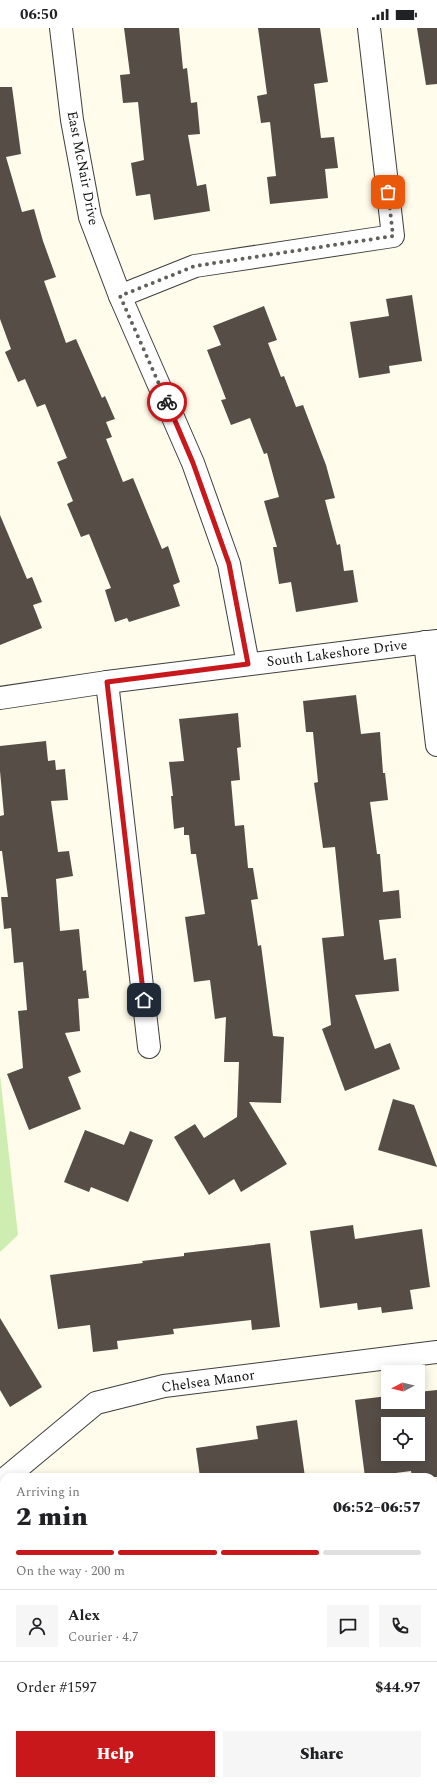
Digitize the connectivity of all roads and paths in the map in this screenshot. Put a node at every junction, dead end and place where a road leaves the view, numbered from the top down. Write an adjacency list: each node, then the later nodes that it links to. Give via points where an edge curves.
1 (62, 28): 3 (street, East McNair Drive, via 72,120 90,218)
2 (369, 28): 3 (street, via 393,236 195,266)
3 (120, 296): 5 (street, East McNair Drive, via 193,463 229,564)
4 (431, 642): 5 (street, South Lakeshore Drive); 8 (street)
5 (248, 664): 6 (street, South Lakeshore Drive)
6 (107, 682): 7 (street, South Lakeshore Drive); 9 (street)
7 (0, 698)
8 (437, 745)
9 (149, 1047)
10 (437, 1352): 11 (street, Chelsea Manor, via 164,1386 96,1403)
11 (12, 1473)

